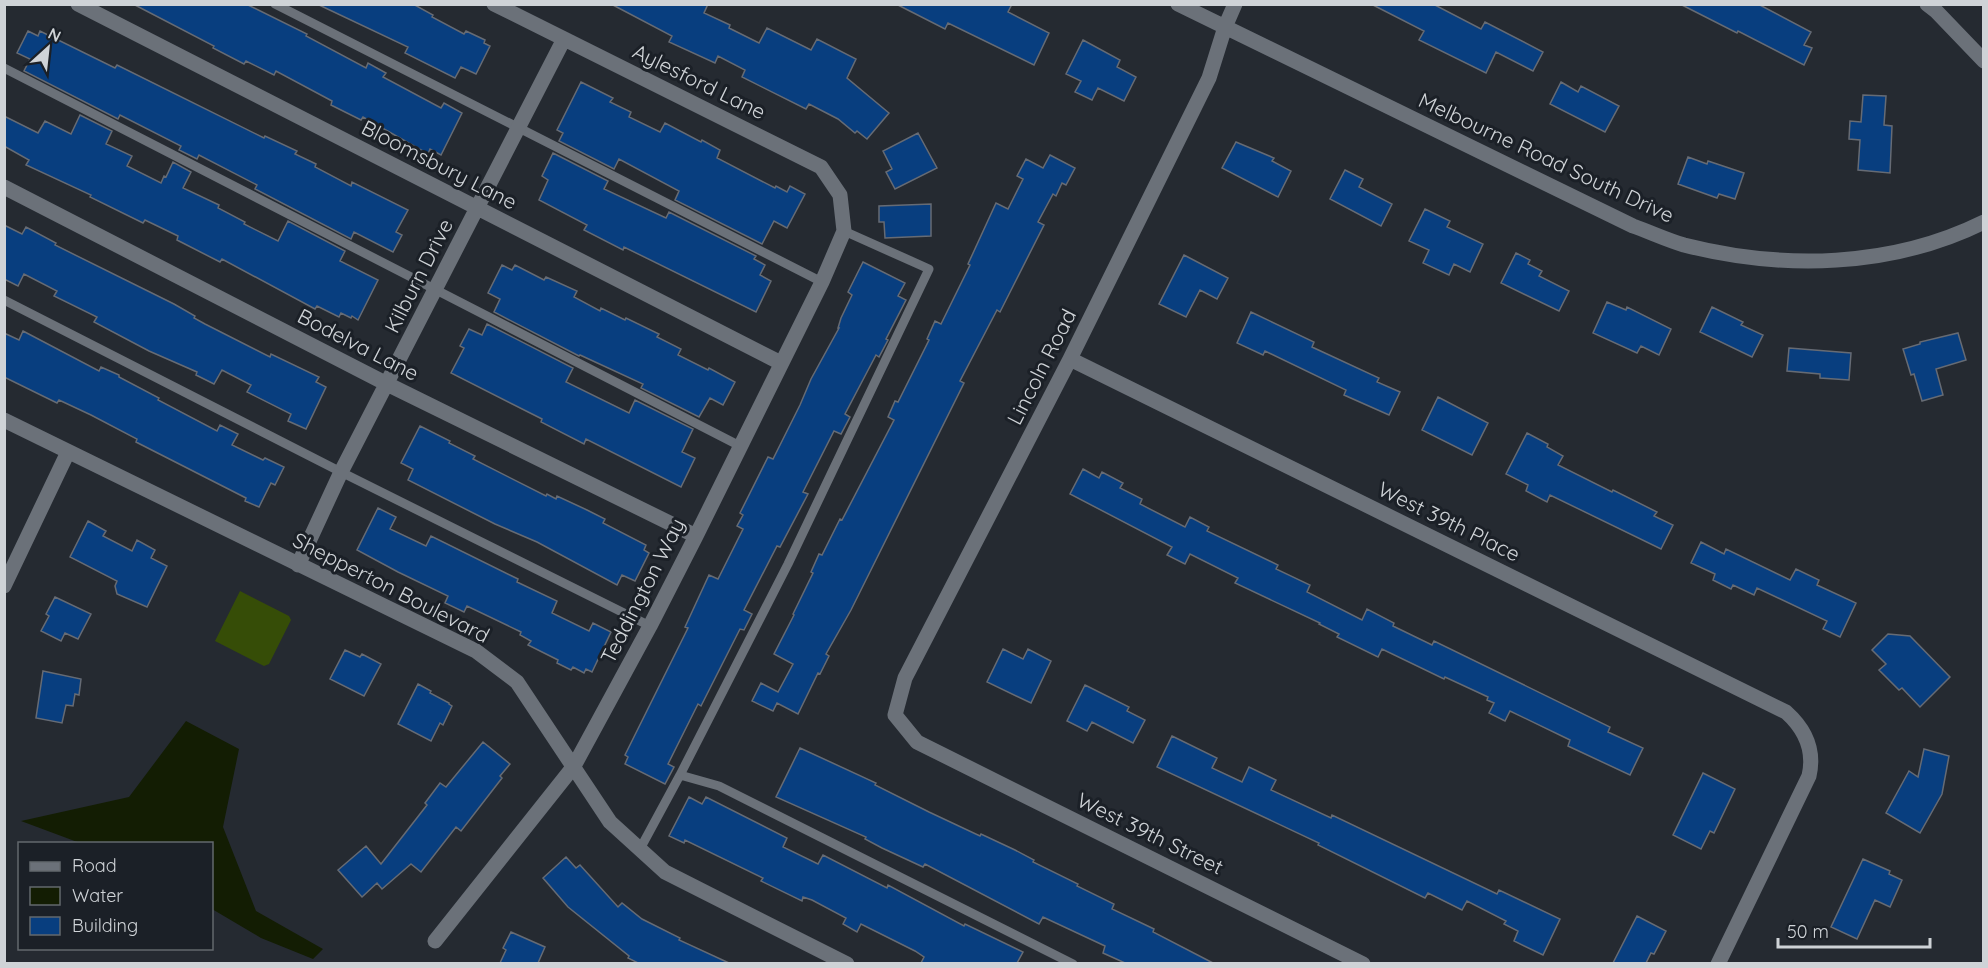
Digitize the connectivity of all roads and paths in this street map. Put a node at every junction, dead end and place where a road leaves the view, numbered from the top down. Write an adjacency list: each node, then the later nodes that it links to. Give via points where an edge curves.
1 (78, 4): 13 (street, Bloomsbury Lane)
2 (275, 4): 11 (lane)
3 (494, 4): 8 (street, Aylesford Lane)
4 (1178, 4): 7 (street, Melbourne Road South Drive)
5 (1235, 4): 7 (street, Lincoln Road)
6 (1927, 4): 9 (street)
7 (1225, 27): 14 (street, Melbourne Road South Drive, via 1633,226 1685,245 1767,261 1851,260 1932,242); 19 (street, Lincoln Road, via 1209,78)
8 (564, 39): 11 (street, Kilburn Drive); 15 (street, Aylesford Lane, via 821,166 840,195)
9 (1983, 61)
10 (4, 68): 17 (lane)
11 (518, 129): 13 (street, Kilburn Drive); 16 (lane)
12 (4, 187): 21 (street, Bodelva Lane)
13 (477, 208): 17 (street, Kilburn Drive); 20 (street, Bloomsbury Lane)
14 (1983, 222)
15 (844, 231): 16 (street, Teddington Way); 32 (lane, via 929,269 788,564)
16 (822, 282): 20 (street, Teddington Way)
17 (435, 289): 21 (street, Kilburn Drive); 23 (lane)
18 (4, 300): 25 (lane)
19 (1070, 359): 30 (street, Lincoln Road, via 904,678 895,715); 38 (street, West 39th Place, via 1786,712 1808,741 1811,759 1807,782)
20 (781, 363): 23 (street, Teddington Way)
21 (387, 384): 25 (street, Kilburn Drive); 26 (street, Bodelva Lane)
22 (4, 420): 24 (street, Shepperton Boulevard)
23 (740, 446): 26 (street, Teddington Way)
24 (68, 452): 27 (street, Shepperton Boulevard); 28 (street)
25 (341, 472): 27 (street, Kilburn Drive); 29 (lane)
26 (696, 536): 29 (street, Teddington Way)
27 (298, 565): 31 (street, Shepperton Boulevard, via 476,651 517,682)
28 (4, 586)
29 (650, 626): 31 (street, Teddington Way)
30 (917, 742): 37 (street, West 39th Street)
31 (574, 766): 33 (street, Shepperton Boulevard, via 610,822); 34 (street, Teddington Way)
32 (680, 775): 33 (lane); 36 (lane, via 719,786)
33 (640, 849): 35 (street, Shepperton Boulevard, via 665,872)
34 (435, 941)
35 (847, 963)
36 (1073, 963)
37 (1364, 963)
38 (1718, 963)

